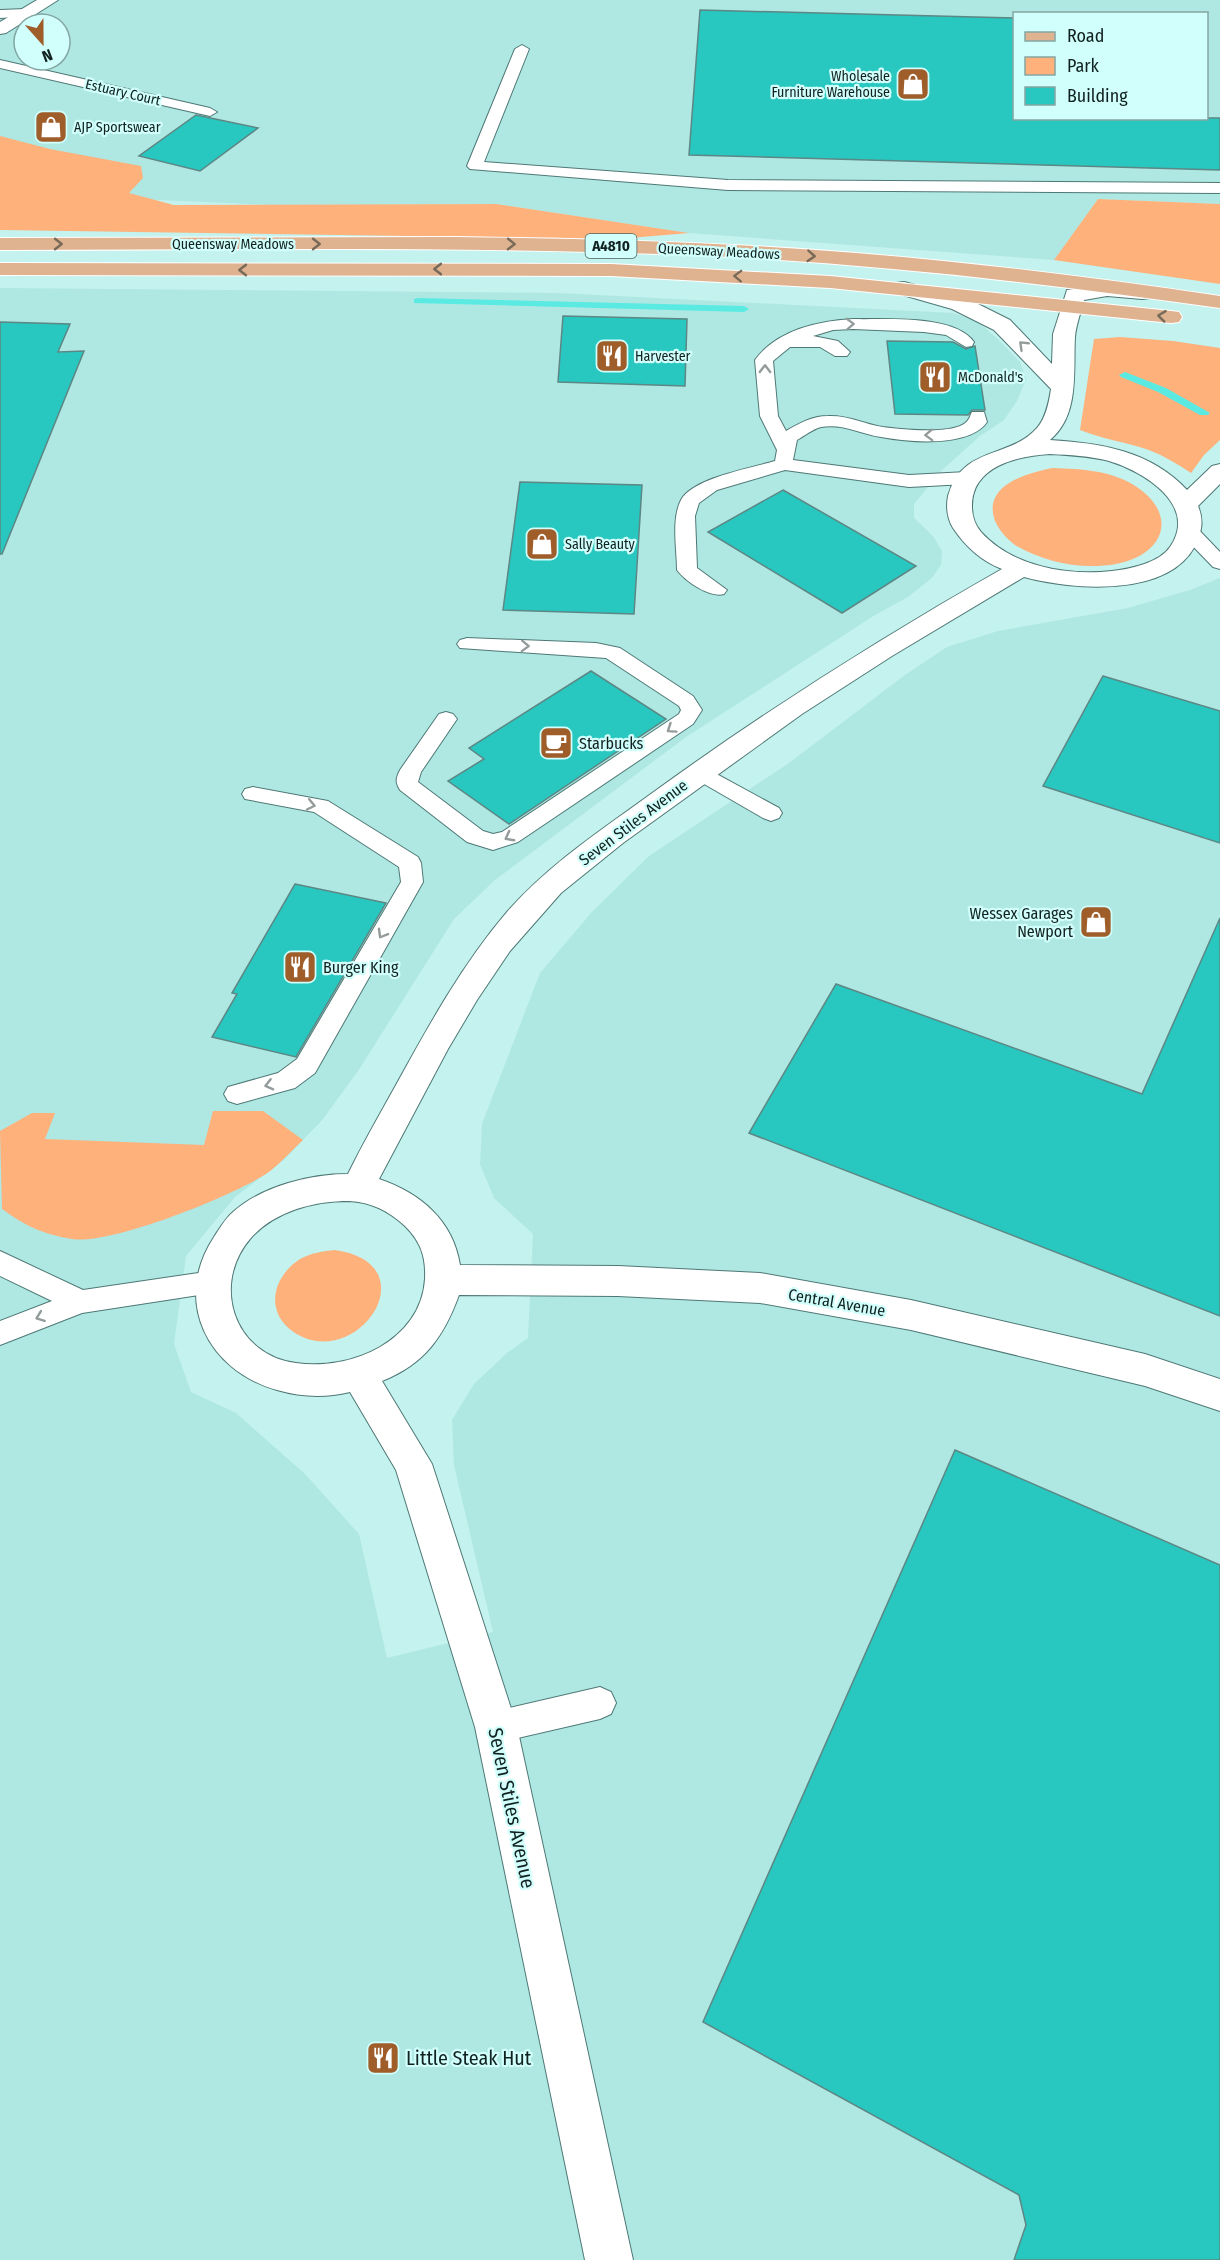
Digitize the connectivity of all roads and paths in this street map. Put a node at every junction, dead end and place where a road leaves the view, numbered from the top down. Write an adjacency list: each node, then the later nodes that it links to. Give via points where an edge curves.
1 (49, 0): 2 (street)
2 (28, 12)
3 (522, 49): 6 (lane, via 475,166 728,185)
4 (0, 64): 5 (lane, Estuary Court)
5 (210, 112)
6 (1220, 188)
7 (0, 244): 10 (main road, Queensway Meadows / A4810, one-way to 10, via 492,244 731,250 854,258)
8 (0, 269): 9 (main road, Queensway Meadows / A4810, one-way to 8, via 611,270)
9 (903, 288): 12 (main road, Queensway Meadows / A4810); 17 (street, one-way to 9, via 1002,325 960,304)
10 (1181, 296): 11 (main road, Queensway Meadows / A4810); 12 (street, via 1107,290 1075,295)
11 (1220, 302)
12 (1071, 306): 13 (main road, Queensway Meadows / A4810, one-way to 12); 17 (street, via 1064,334)
13 (1190, 320)
14 (966, 342): 15 (lane, one-way to 14, via 796,336 832,325 853,324 951,331)
15 (775, 348): 16 (lane, via 822,342); 20 (lane, one-way to 15, via 769,416 766,394 764,360)
16 (841, 352)
17 (1063, 388): 19 (street, via 1047,431)
18 (978, 416): 20 (lane, one-way to 20, via 978,422 963,432 926,436 880,432 845,422 816,422 788,437)
19 (1024, 450): 22 (street, via 1000,456); 23 (street, via 1078,448 1126,459 1159,476)
20 (785, 457): 22 (lane, via 909,481); 27 (lane, via 710,486 690,501 686,516 687,570)
21 (1220, 471): 23 (street)
22 (967, 478): 26 (street, via 958,496 960,516 971,536 992,554)
23 (1186, 504): 24 (street)
24 (1190, 532): 25 (lane); 26 (street, via 1180,551 1159,567 1129,577 1057,578)
25 (1220, 563)
26 (1022, 568): 30 (street, Seven Stiles Avenue, via 918,627)
27 (717, 590)
28 (467, 644): 29 (lane, one-way to 29, via 613,653 686,700 692,710 686,719 510,837 493,842 475,837 408,785 411,770)
29 (446, 719)
30 (700, 772): 32 (lane); 34 (street, Seven Stiles Avenue, via 570,868 504,937 447,1019)
31 (253, 794): 33 (lane, one-way to 33, via 320,806 410,863 412,882 306,1066 286,1081)
32 (771, 813)
33 (237, 1094)
34 (358, 1188): 36 (street, via 411,1209 430,1229 441,1254); 37 (street, via 314,1190 263,1209 238,1229 221,1255)
35 (0, 1262): 38 (lane)
36 (444, 1280): 40 (street, via 437,1309 420,1337 392,1359); 41 (street, Central Avenue, via 618,1281 760,1288 922,1318 1145,1370)
37 (212, 1282): 38 (lane); 40 (street, via 213,1309 222,1334 240,1354 264,1370 294,1379)
38 (81, 1302): 39 (lane, one-way to 39)
39 (0, 1333)
40 (359, 1375): 43 (street, Seven Stiles Avenue, via 413,1464)
41 (1220, 1395)
42 (600, 1703): 43 (lane)
43 (496, 1727): 44 (street, Seven Stiles Avenue)
44 (609, 2260)

